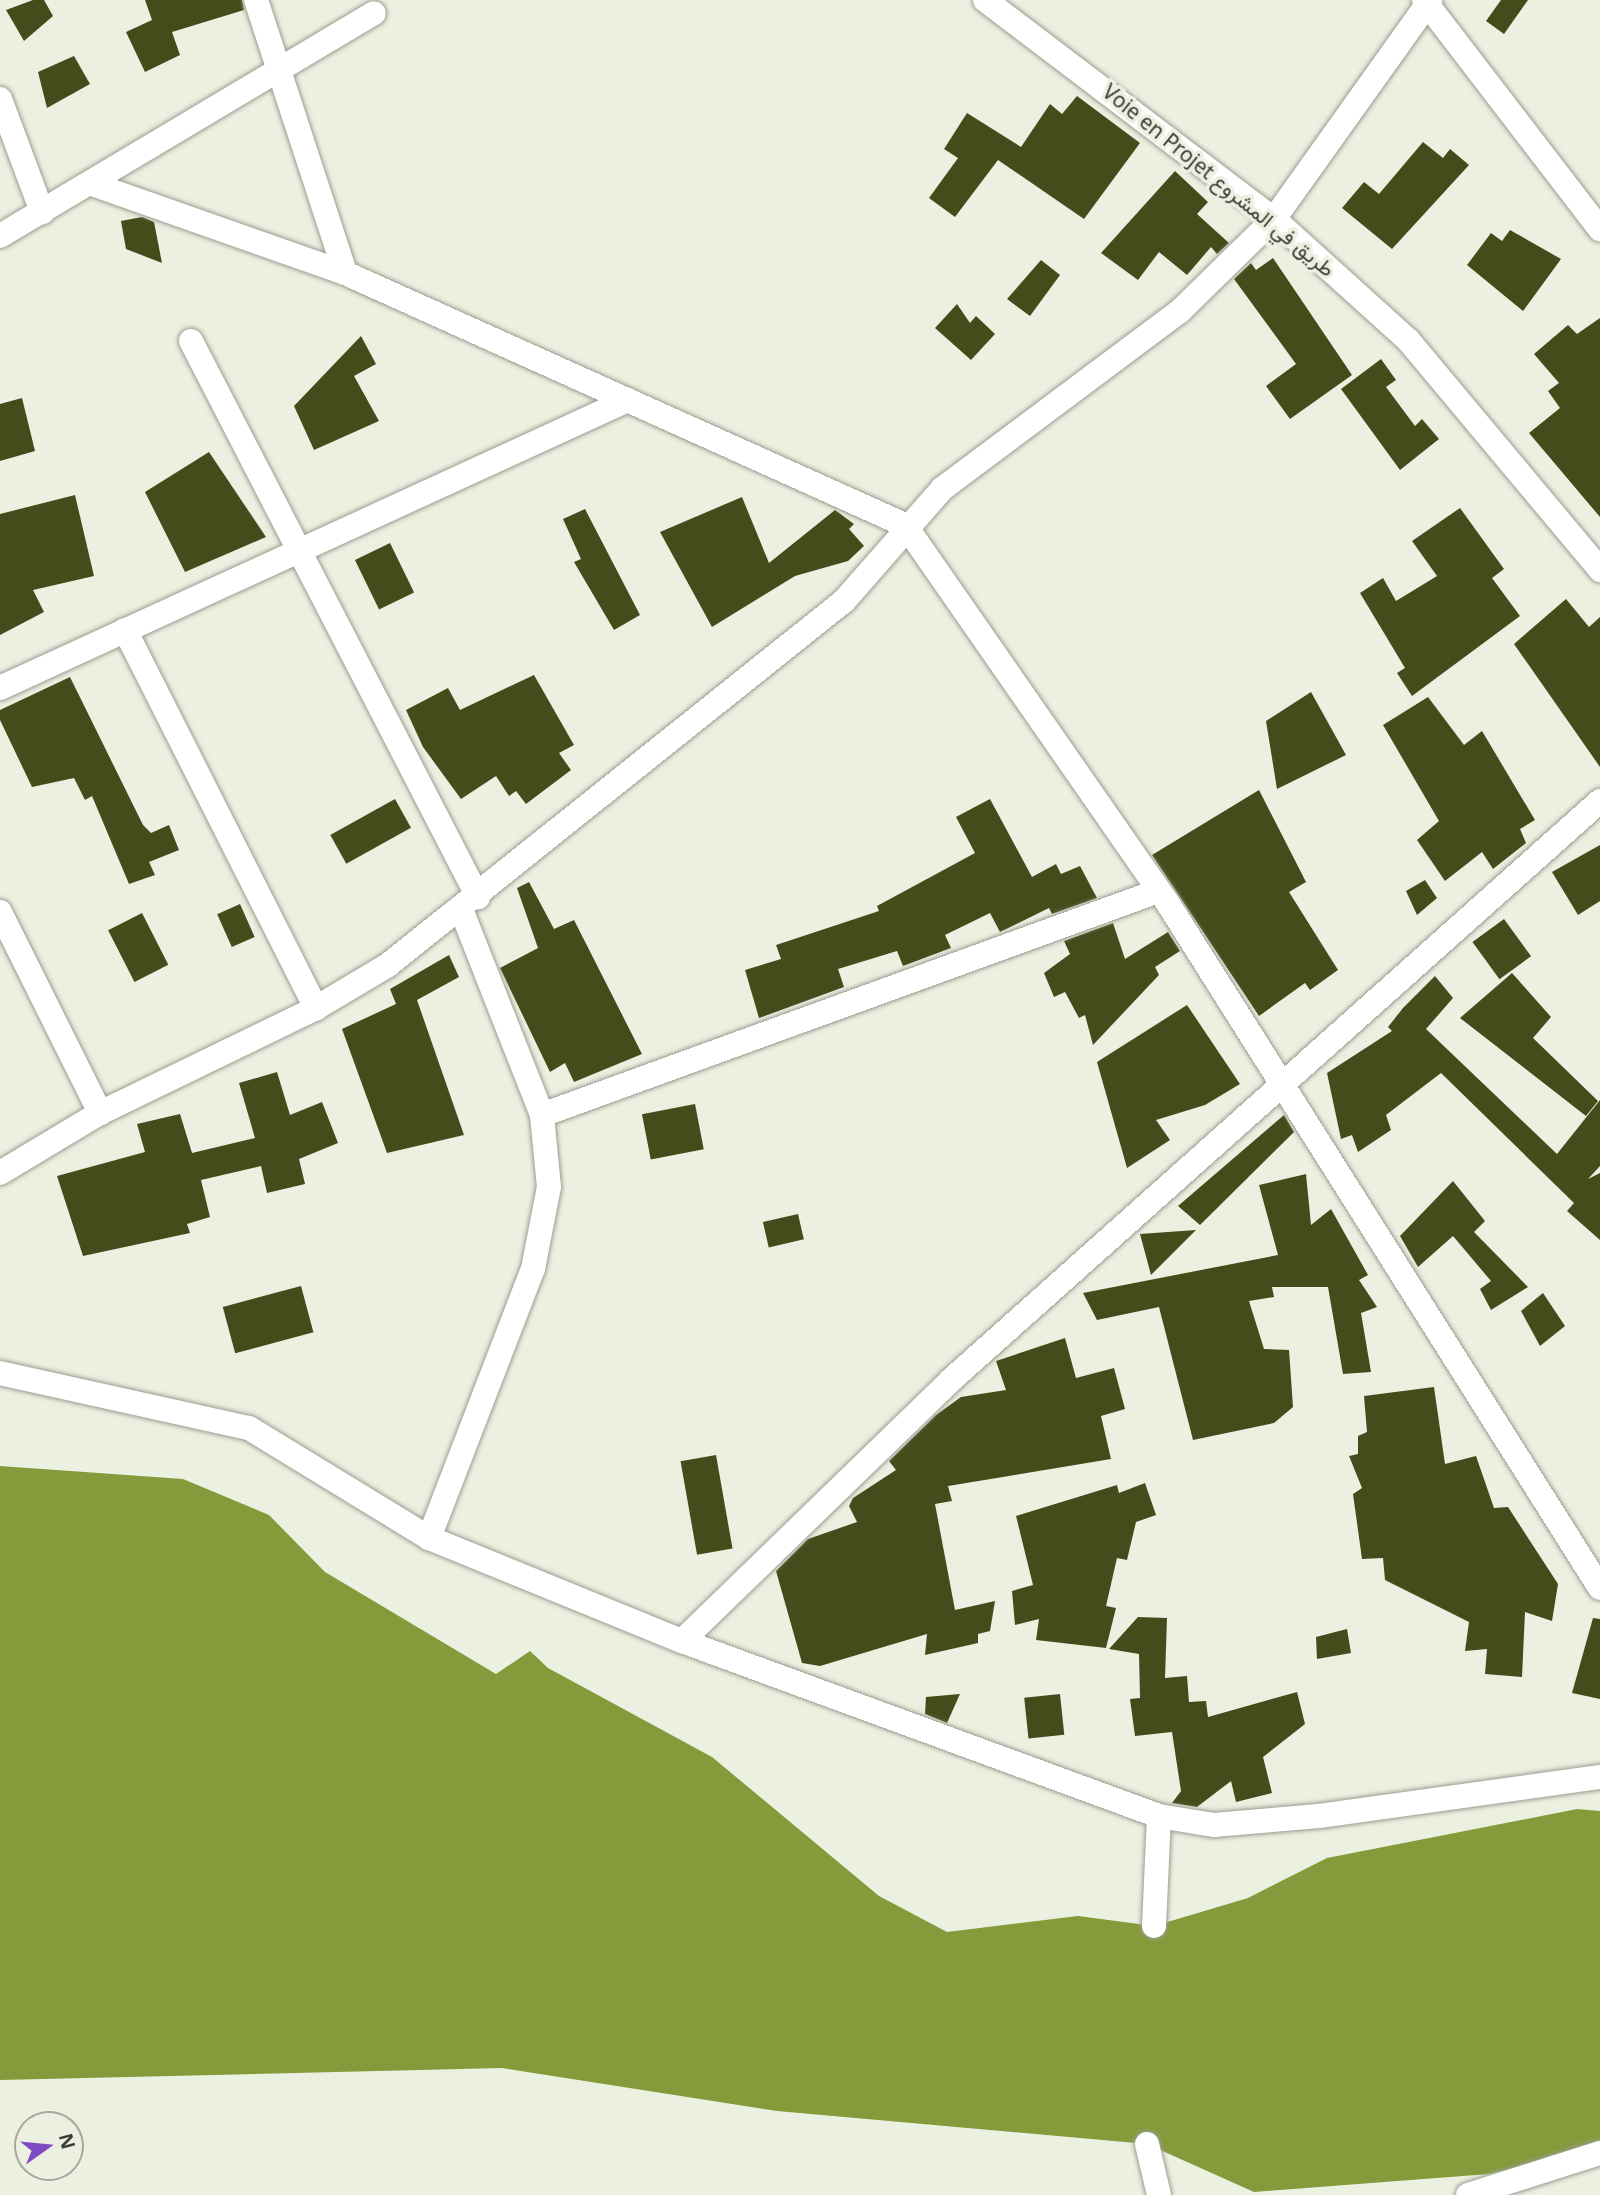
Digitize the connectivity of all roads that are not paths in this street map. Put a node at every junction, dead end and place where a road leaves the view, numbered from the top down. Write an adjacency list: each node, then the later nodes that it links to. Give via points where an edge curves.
1 (256, 0): 5 (street)
2 (985, 0): 9 (street, Voie en Projet طريق في المشروع)
3 (1428, 1): 9 (street); 10 (street)
4 (374, 13): 5 (street)
5 (278, 71): 7 (street); 12 (street)
6 (0, 99): 8 (street)
7 (92, 184): 8 (street); 12 (street)
8 (42, 212): 11 (street)
9 (1274, 219): 15 (street, via 1180,311 942,489); 17 (street, Voie en Projet طريق في المشروع, via 1409,340)
10 (1600, 229)
11 (0, 236)
12 (345, 273): 14 (street)
13 (191, 341): 16 (street)
14 (628, 400): 15 (street); 16 (street)
15 (905, 525): 21 (street); 22 (street, via 844,601)
16 (299, 551): 18 (street); 22 (street)
17 (1600, 570)
18 (125, 630): 19 (street); 24 (street)
19 (0, 688)
20 (1600, 801): 25 (street)
21 (1158, 891): 25 (street); 27 (street)
22 (470, 903): 24 (street, via 388,965); 27 (street)
23 (0, 912): 26 (street)
24 (316, 1008): 26 (street)
25 (1281, 1081): 31 (street); 32 (street, via 951,1380)
26 (100, 1113): 28 (street)
27 (542, 1115): 30 (street, via 549,1187 533,1269)
28 (0, 1173)
29 (0, 1373): 30 (street, via 249,1428)
30 (429, 1538): 32 (street)
31 (1600, 1588)
32 (682, 1641): 34 (street)
33 (1600, 1777): 34 (street, via 1319,1816 1214,1825)
34 (1158, 1816): 35 (street)
35 (1154, 1926)
36 (1147, 2144): 38 (street)
37 (1600, 2153): 39 (street)
38 (1159, 2195)
39 (1468, 2195)

